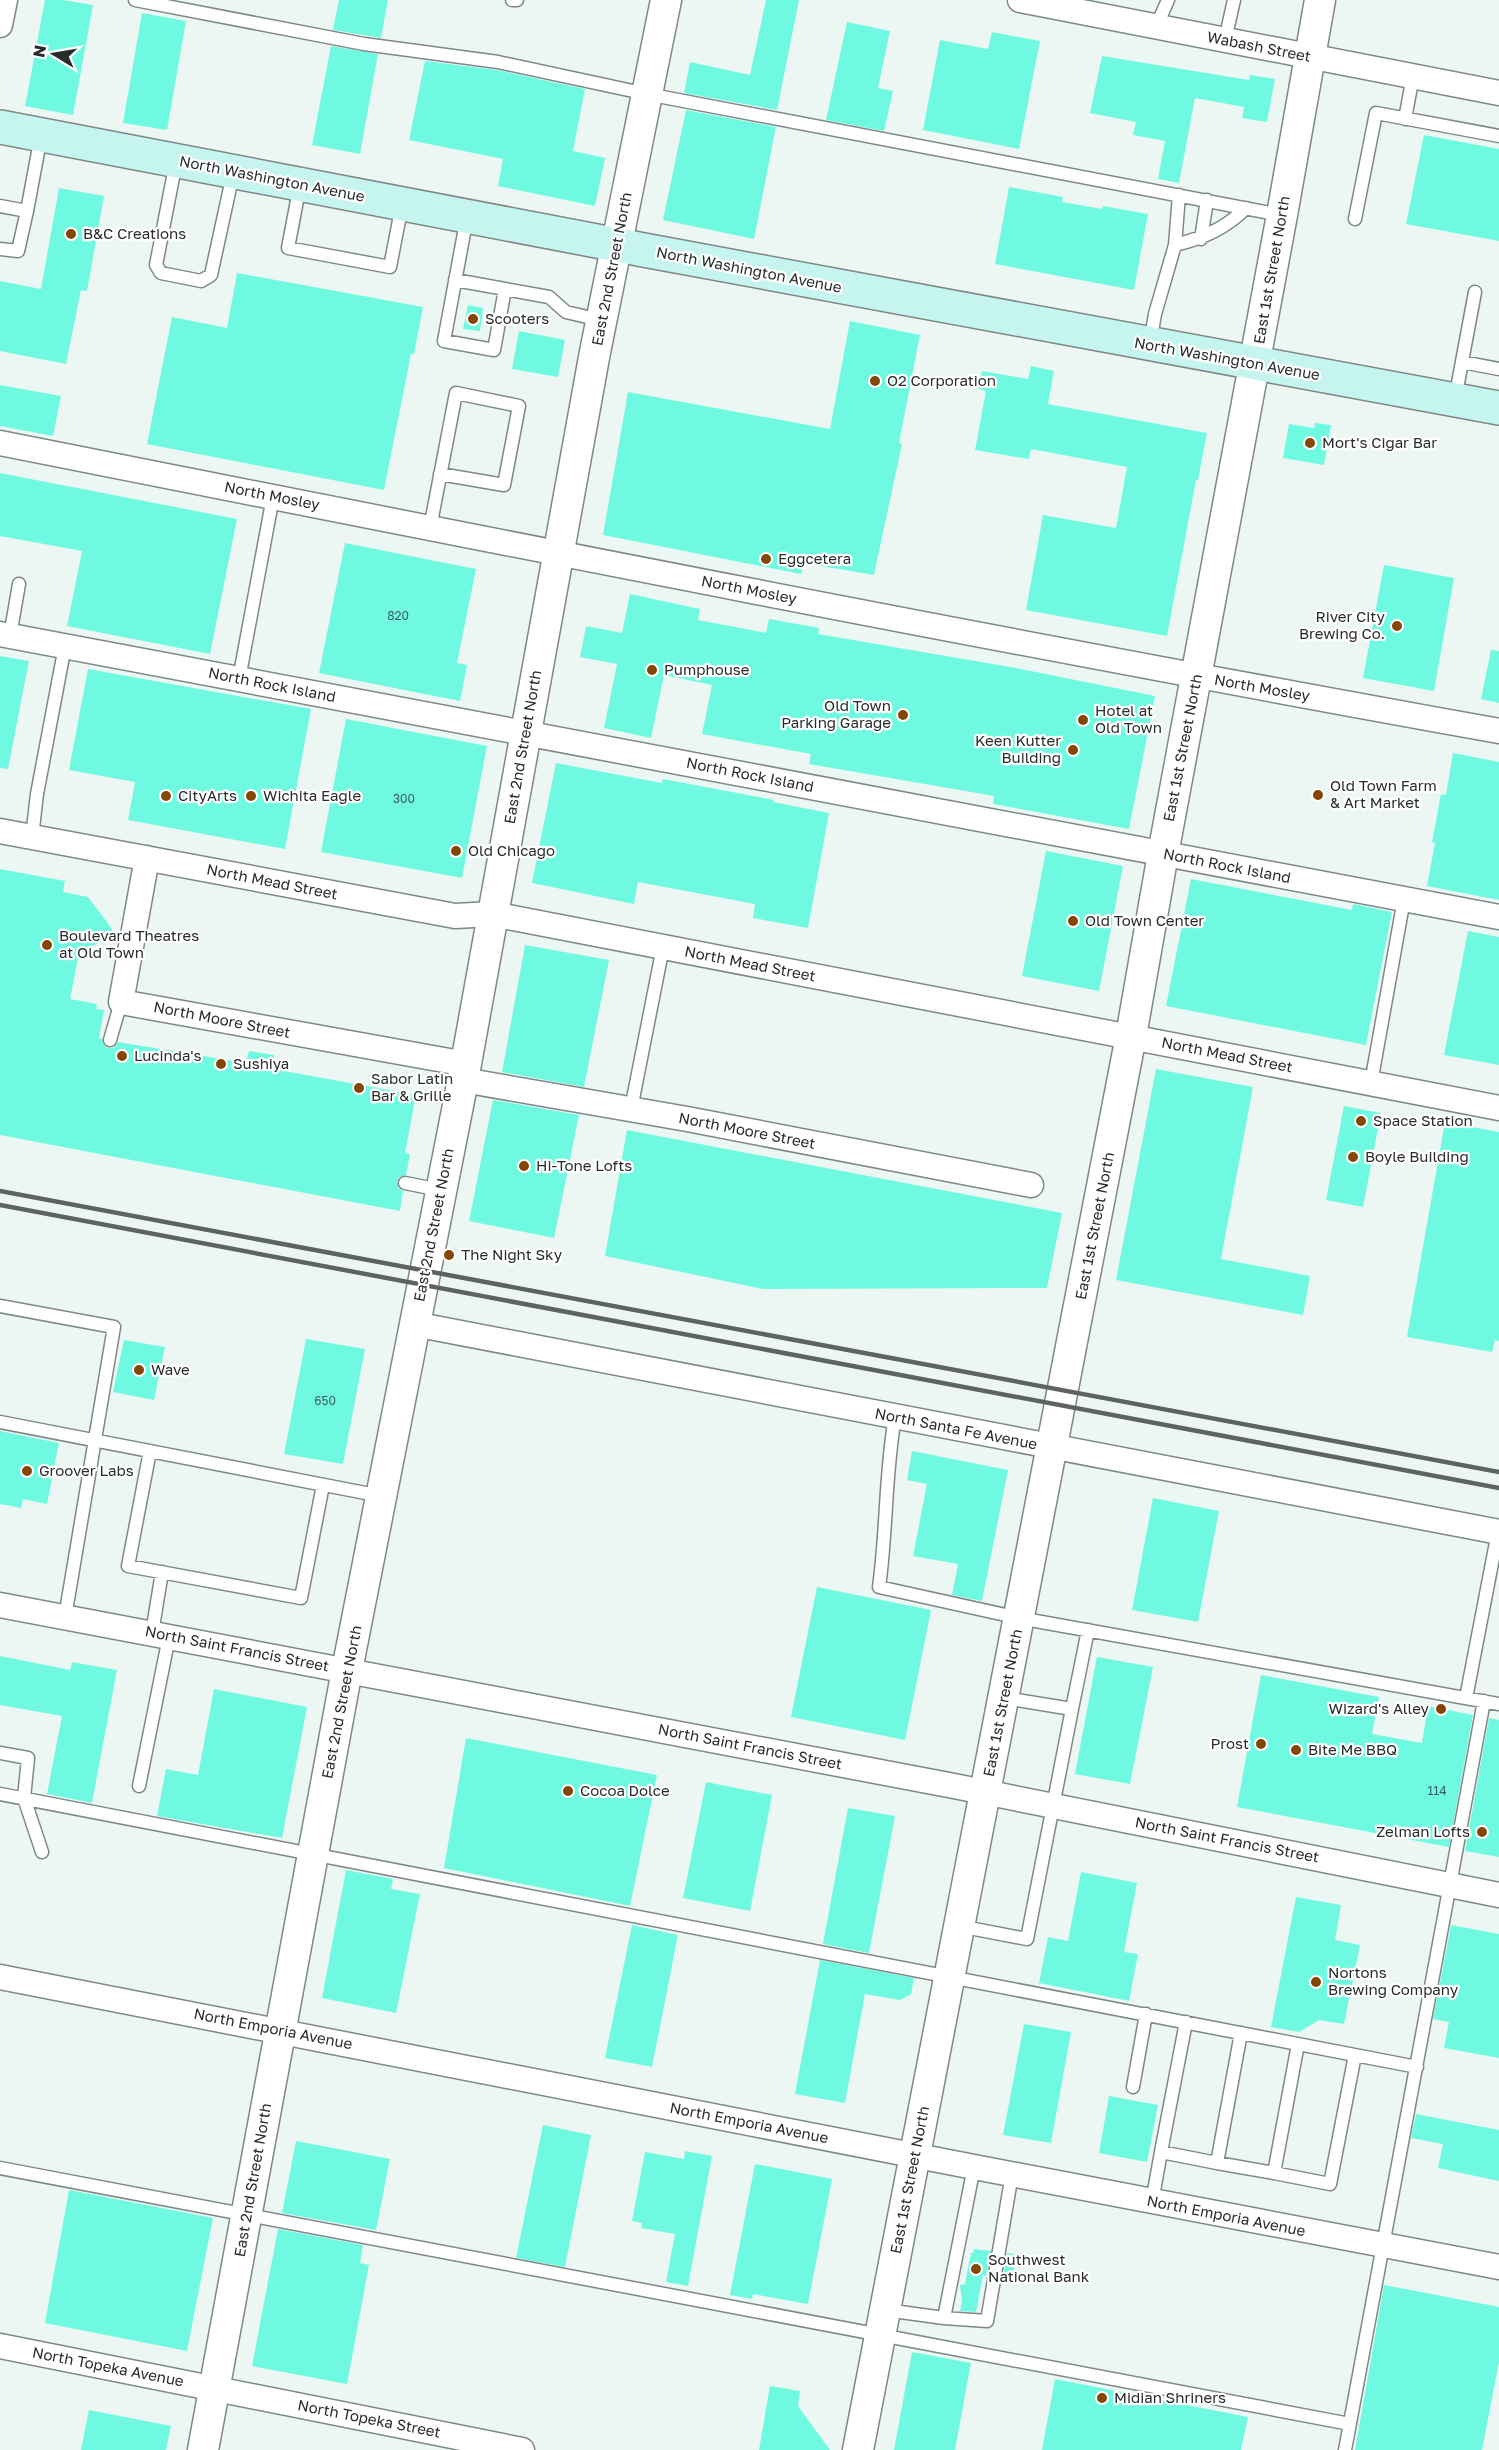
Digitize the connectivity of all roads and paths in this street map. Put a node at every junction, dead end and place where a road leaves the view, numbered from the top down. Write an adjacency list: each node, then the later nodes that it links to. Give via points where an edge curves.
1 (5, 0): 8 (street)
2 (135, 0): 14 (lane, via 364,44 498,62)
3 (666, 0): 14 (street, East 2nd Street North)
4 (1020, 0): 9 (street, Wabash Street)
5 (1168, 0): 9 (lane)
6 (1234, 0): 10 (lane)
7 (1320, 0): 11 (street, East 1st Street North)
8 (0, 26)
9 (1156, 27): 10 (street, Wabash Street)
10 (1225, 40): 11 (street, Wabash Street)
11 (1309, 57): 12 (street, Wabash Street); 28 (street, East 1st Street North)
12 (1413, 76): 13 (street, Wabash Street); 15 (lane)
13 (1499, 93)
14 (647, 94): 22 (lane); 32 (street, East 2nd Street North)
15 (1405, 119): 18 (lane); 30 (lane, via 1376,113)
16 (0, 127): 17 (main road, North Washington Avenue)
17 (42, 135): 19 (main road, North Washington Avenue); 27 (lane)
18 (1499, 136)
19 (176, 160): 20 (main road, North Washington Avenue); 20 (lane, via 156,265 161,273 201,281 211,275)
20 (234, 171): 21 (main road, North Washington Avenue)
21 (301, 184): 24 (main road, North Washington Avenue); 24 (lane, via 288,248 390,267)
22 (1179, 195): 23 (lane); 33 (lane)
23 (1207, 200): 26 (lane); 31 (lane)
24 (402, 204): 29 (main road, North Washington Avenue)
25 (0, 206): 27 (lane)
26 (1246, 208): 28 (lane); 31 (lane, via 1230,224)
27 (27, 211): 34 (lane, via 18,251)
28 (1282, 215): 41 (street, East 1st Street North)
29 (467, 216): 32 (main road, North Washington Avenue); 35 (lane)
30 (1355, 219)
31 (1201, 239): 33 (lane)
32 (617, 245): 38 (street, East 2nd Street North); 39 (main road, North Washington Avenue)
33 (1175, 245): 39 (lane)
34 (0, 249)
35 (455, 280): 36 (lane); 36 (lane, via 444,341 454,343 494,350)
36 (505, 289): 38 (lane, via 549,297 566,312)
37 (1475, 292): 40 (lane)
38 (602, 320): 49 (street, East 2nd Street North)
39 (1150, 345): 41 (main road, North Washington Avenue)
40 (1462, 362): 42 (lane); 43 (lane)
41 (1255, 364): 43 (main road, North Washington Avenue); 53 (street, East 1st Street North)
42 (1499, 369)
43 (1455, 400): 44 (main road, North Washington Avenue)
44 (1499, 408)
45 (0, 443): 47 (street, North Mosley)
46 (440, 474): 46 (lane, via 456,393 519,406 504,485); 48 (lane)
47 (273, 497): 48 (street, North Mosley); 54 (lane)
48 (430, 528): 49 (street, North Mosley)
49 (558, 553): 53 (street, North Mosley); 56 (street, East 2nd Street North)
50 (19, 585): 51 (lane)
51 (5, 635): 52 (street, North Rock Island)
52 (65, 646): 54 (street, North Rock Island); 58 (lane)
53 (1196, 676): 55 (street, North Mosley); 59 (street, East 1st Street North)
54 (239, 679): 56 (street, North Rock Island)
55 (1499, 731)
56 (526, 733): 59 (street, North Rock Island); 62 (street, East 2nd Street North)
57 (0, 831): 58 (street, North Mead Street)
58 (32, 837): 60 (street, North Mead Street)
59 (1163, 854): 61 (street, North Rock Island); 66 (street, East 1st Street North)
60 (147, 858): 62 (street, North Mead Street, via 455,916); 65 (street)
61 (1404, 899): 63 (street, North Rock Island); 69 (lane)
62 (492, 914): 64 (street, North Mead Street); 68 (street, East 2nd Street North)
63 (1499, 917)
64 (663, 947): 66 (street, North Mead Street); 71 (lane)
65 (121, 1002): 67 (lane); 68 (street, North Moore Street)
66 (1131, 1036): 69 (street, North Mead Street); 80 (street, East 1st Street North)
67 (110, 1040)
68 (464, 1072): 71 (street, North Moore Street); 74 (street, East 2nd Street North)
69 (1371, 1083): 70 (street, North Mead Street)
70 (1499, 1107)
71 (631, 1109): 73 (street, North Moore Street)
72 (405, 1183): 74 (lane)
73 (1031, 1185)
74 (440, 1190): 76 (street, East 2nd Street North)
75 (0, 1306): 79 (lane, via 114,1327)
76 (414, 1324): 77 (street, North Santa Fe Avenue); 83 (street, East 2nd Street North)
77 (896, 1417): 80 (street, North Santa Fe Avenue); 88 (lane, via 879,1587)
78 (0, 1422): 79 (lane)
79 (95, 1440): 81 (lane); 87 (lane)
80 (1053, 1448): 84 (street, North Santa Fe Avenue); 88 (street, East 1st Street North)
81 (150, 1451): 82 (lane); 85 (lane, via 128,1566)
82 (323, 1485): 83 (lane); 85 (lane, via 301,1598)
83 (381, 1496): 91 (street, East 2nd Street North)
84 (1499, 1532): 93 (lane)
85 (162, 1572): 90 (lane)
86 (0, 1605): 87 (street, North Saint Francis Street)
87 (64, 1617): 90 (street, North Saint Francis Street)
88 (1019, 1618): 89 (lane); 92 (street, East 1st Street North)
89 (1088, 1630): 93 (lane); 96 (lane)
90 (160, 1635): 91 (street, North Saint Francis Street); 98 (lane)
91 (347, 1670): 99 (street, North Saint Francis Street); 104 (street, East 2nd Street North)
92 (1004, 1698): 96 (lane); 99 (street, East 1st Street North)
93 (1466, 1698): 94 (lane)
94 (1484, 1701): 95 (lane); 105 (lane)
95 (1499, 1704)
96 (1072, 1709): 102 (lane)
97 (0, 1753): 101 (lane, via 28,1758)
98 (139, 1786)
99 (986, 1792): 102 (street, North Saint Francis Street); 107 (street, East 1st Street North)
100 (0, 1794): 101 (lane)
101 (24, 1798): 103 (lane); 104 (lane)
102 (1054, 1806): 105 (street, North Saint Francis Street); 107 (lane, via 1027,1939)
103 (42, 1851)
104 (314, 1853): 108 (lane); 112 (street, East 2nd Street North)
105 (1450, 1885): 106 (street, North Saint Francis Street); 116 (lane)
106 (1499, 1895)
107 (959, 1926): 108 (street, East 1st Street North)
108 (949, 1976): 110 (lane); 119 (street, East 1st Street North)
109 (0, 1977): 112 (street, North Emporia Avenue)
110 (1146, 2014): 111 (lane); 117 (lane)
111 (1186, 2022): 113 (lane); 118 (lane)
112 (281, 2030): 119 (street, North Emporia Avenue); 126 (street, East 2nd Street North)
113 (1241, 2033): 114 (lane); 120 (lane)
114 (1298, 2044): 115 (lane); 123 (lane)
115 (1355, 2055): 116 (lane); 123 (lane, via 1330,2184)
116 (1417, 2067): 127 (lane)
117 (1133, 2087)
118 (1161, 2152): 120 (lane); 125 (lane)
119 (914, 2156): 121 (street, North Emporia Avenue); 130 (street, East 1st Street North)
120 (1217, 2163): 123 (lane)
121 (974, 2167): 124 (street, North Emporia Avenue); 129 (lane)
122 (0, 2168): 126 (lane)
123 (1274, 2173)
124 (1012, 2175): 125 (street, North Emporia Avenue); 129 (lane, via 987,2321)
125 (1152, 2202): 127 (street, North Emporia Avenue)
126 (247, 2214): 130 (lane); 132 (street, East 2nd Street North)
127 (1383, 2245): 128 (street, North Emporia Avenue); 133 (lane)
128 (1499, 2267)
129 (944, 2318): 130 (lane)
130 (882, 2323): 133 (lane); 136 (street, East 1st Street North)
131 (0, 2346): 132 (street, North Topeka Avenue)
132 (215, 2388): 134 (street, East 2nd Street North); 135 (street, North Topeka Street)
133 (1350, 2424): 137 (lane)
134 (203, 2450)
135 (522, 2450)
136 (858, 2450)
137 (1346, 2450)

